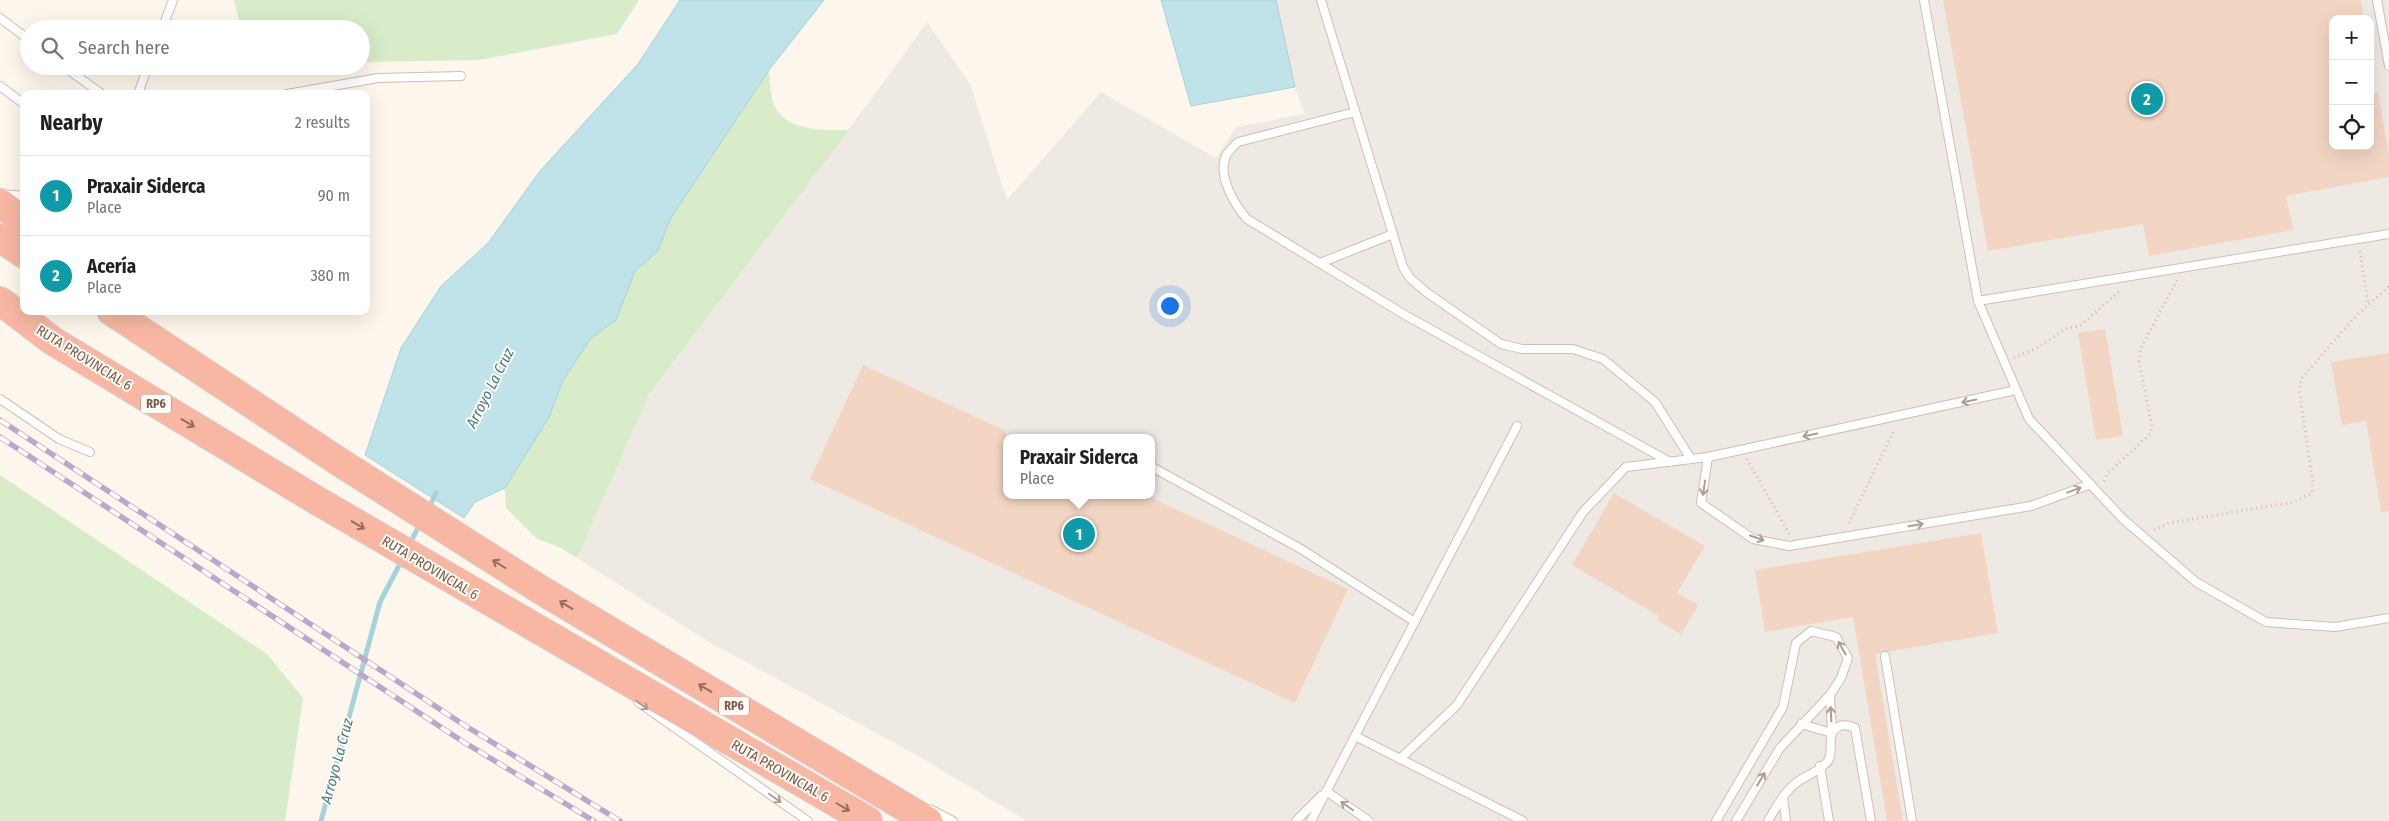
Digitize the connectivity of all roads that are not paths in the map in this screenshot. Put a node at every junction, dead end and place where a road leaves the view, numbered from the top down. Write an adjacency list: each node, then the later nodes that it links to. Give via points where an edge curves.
1 (173, 0): 6 (lane)
2 (1321, 0): 17 (lane)
3 (1924, 0): 28 (lane)
4 (2377, 0): 8 (lane)
5 (0, 18): 7 (lane)
6 (165, 20)
7 (20, 33)
8 (2389, 66)
9 (75, 75): 13 (lane)
10 (145, 75): 14 (lane)
11 (461, 76): 15 (lane, via 378,78)
12 (0, 86): 16 (lane)
13 (96, 90)
14 (139, 90)
15 (310, 90)
16 (20, 101)
17 (1355, 112): 22 (lane); 26 (lane, via 1238,142 1226,155 1224,171 1235,205 1247,218)
18 (0, 193): 19 (lane)
19 (20, 196)
20 (0, 203): 21 (highway)
21 (20, 218)
22 (1393, 234): 26 (lane); 38 (lane, via 1403,267 1410,278 1501,344 1522,349 1573,349 1603,359 1655,402)
23 (2389, 234): 28 (lane)
24 (0, 238): 25 (highway)
25 (20, 251)
26 (1320, 263): 39 (lane, via 1405,315)
27 (0, 301): 32 (highway, RUTA PROVINCIAL 6 / RP6)
28 (1978, 301): 33 (lane)
29 (0, 313): 32 (highway)
30 (117, 315): 40 (highway, RP6)
31 (147, 315): 40 (highway)
32 (53, 341): 44 (highway, RUTA PROVINCIAL 6 / RP6, one-way to 44)
33 (2016, 390): 37 (lane, one-way to 37); 42 (lane, via 2029,419)
34 (0, 399): 36 (lane, via 59,439)
35 (1517, 426): 45 (lane)
36 (90, 452)
37 (1708, 457): 38 (lane); 42 (lane, one-way to 42, via 1702,502 1753,538 1789,546 2031,506)
38 (1691, 459): 39 (lane)
39 (1670, 462): 54 (lane, via 1626,467 1583,512 1457,705)
40 (341, 463): 50 (highway, RP6, one-way to 40, via 541,590)
41 (1155, 469): 45 (lane, via 1301,549)
42 (2091, 484): 43 (lane, via 2196,582 2266,622 2336,627)
43 (2389, 618)
44 (522, 622): 47 (lane); 61 (highway, RUTA PROVINCIAL 6 / RP6, one-way to 61)
45 (1414, 622): 53 (lane)
46 (1886, 656): 73 (lane)
47 (604, 678)
48 (1830, 694): 51 (lane); 52 (lane, one-way to 48); 67 (lane, one-way to 67, via 1841,678 1848,658 1836,637 1811,631 1796,643 1783,707)
49 (628, 695): 60 (lane, one-way to 60)
50 (743, 711): 56 (lane); 59 (highway, RP6)
51 (1801, 724): 52 (lane); 68 (lane, one-way to 51, via 1780,748)
52 (1832, 733): 55 (lane, via 1830,758 1827,764); 72 (lane, via 1840,726 1855,728)
53 (1355, 736): 54 (lane); 57 (lane)
54 (1400, 759): 66 (lane)
55 (1820, 766): 58 (lane); 71 (lane)
56 (866, 774)
57 (1326, 791): 63 (lane); 64 (lane); 65 (lane, one-way to 57)
58 (1783, 797): 69 (lane); 70 (lane)
59 (923, 811): 62 (lane)
60 (808, 821)
61 (868, 821)
62 (953, 821)
63 (1296, 821)
64 (1311, 821)
65 (1368, 821)
66 (1523, 821)
67 (1716, 821)
68 (1736, 821)
69 (1768, 821)
70 (1786, 821)
71 (1829, 821)
72 (1871, 821)
73 (1912, 821)

